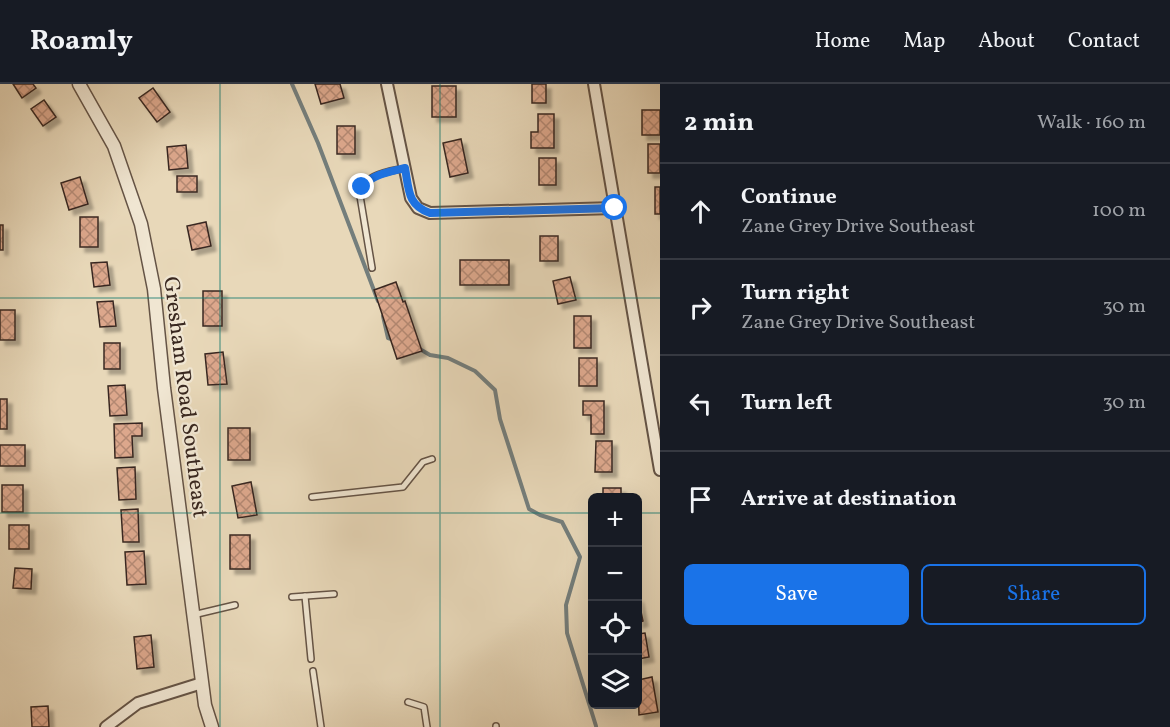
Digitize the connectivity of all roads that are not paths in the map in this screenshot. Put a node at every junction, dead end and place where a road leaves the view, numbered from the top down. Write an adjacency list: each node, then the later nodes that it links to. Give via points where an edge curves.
1 (79, 84): 14 (street, Gresham Road Southeast, via 114,146 141,224 154,289)
2 (387, 84): 4 (street)
3 (594, 84): 5 (street)
4 (405, 168): 5 (street, via 411,198 418,208 430,213); 6 (lane, via 380,174 362,187 360,196)
5 (615, 208): 8 (street)
6 (372, 268)
7 (432, 459): 9 (lane, via 423,462 402,487)
8 (660, 470)
9 (312, 497)
10 (334, 594): 11 (lane)
11 (305, 596): 12 (lane); 15 (lane)
12 (292, 597)
13 (235, 605): 14 (lane)
14 (193, 615): 17 (street, Gresham Road Southeast)
15 (311, 659)
16 (313, 671): 21 (lane)
17 (202, 683): 19 (street, via 138,703); 20 (street, Gresham Road Southeast)
18 (408, 702): 22 (lane, via 424,707)
19 (106, 727)
20 (212, 727)
21 (321, 727)
22 (427, 727)

